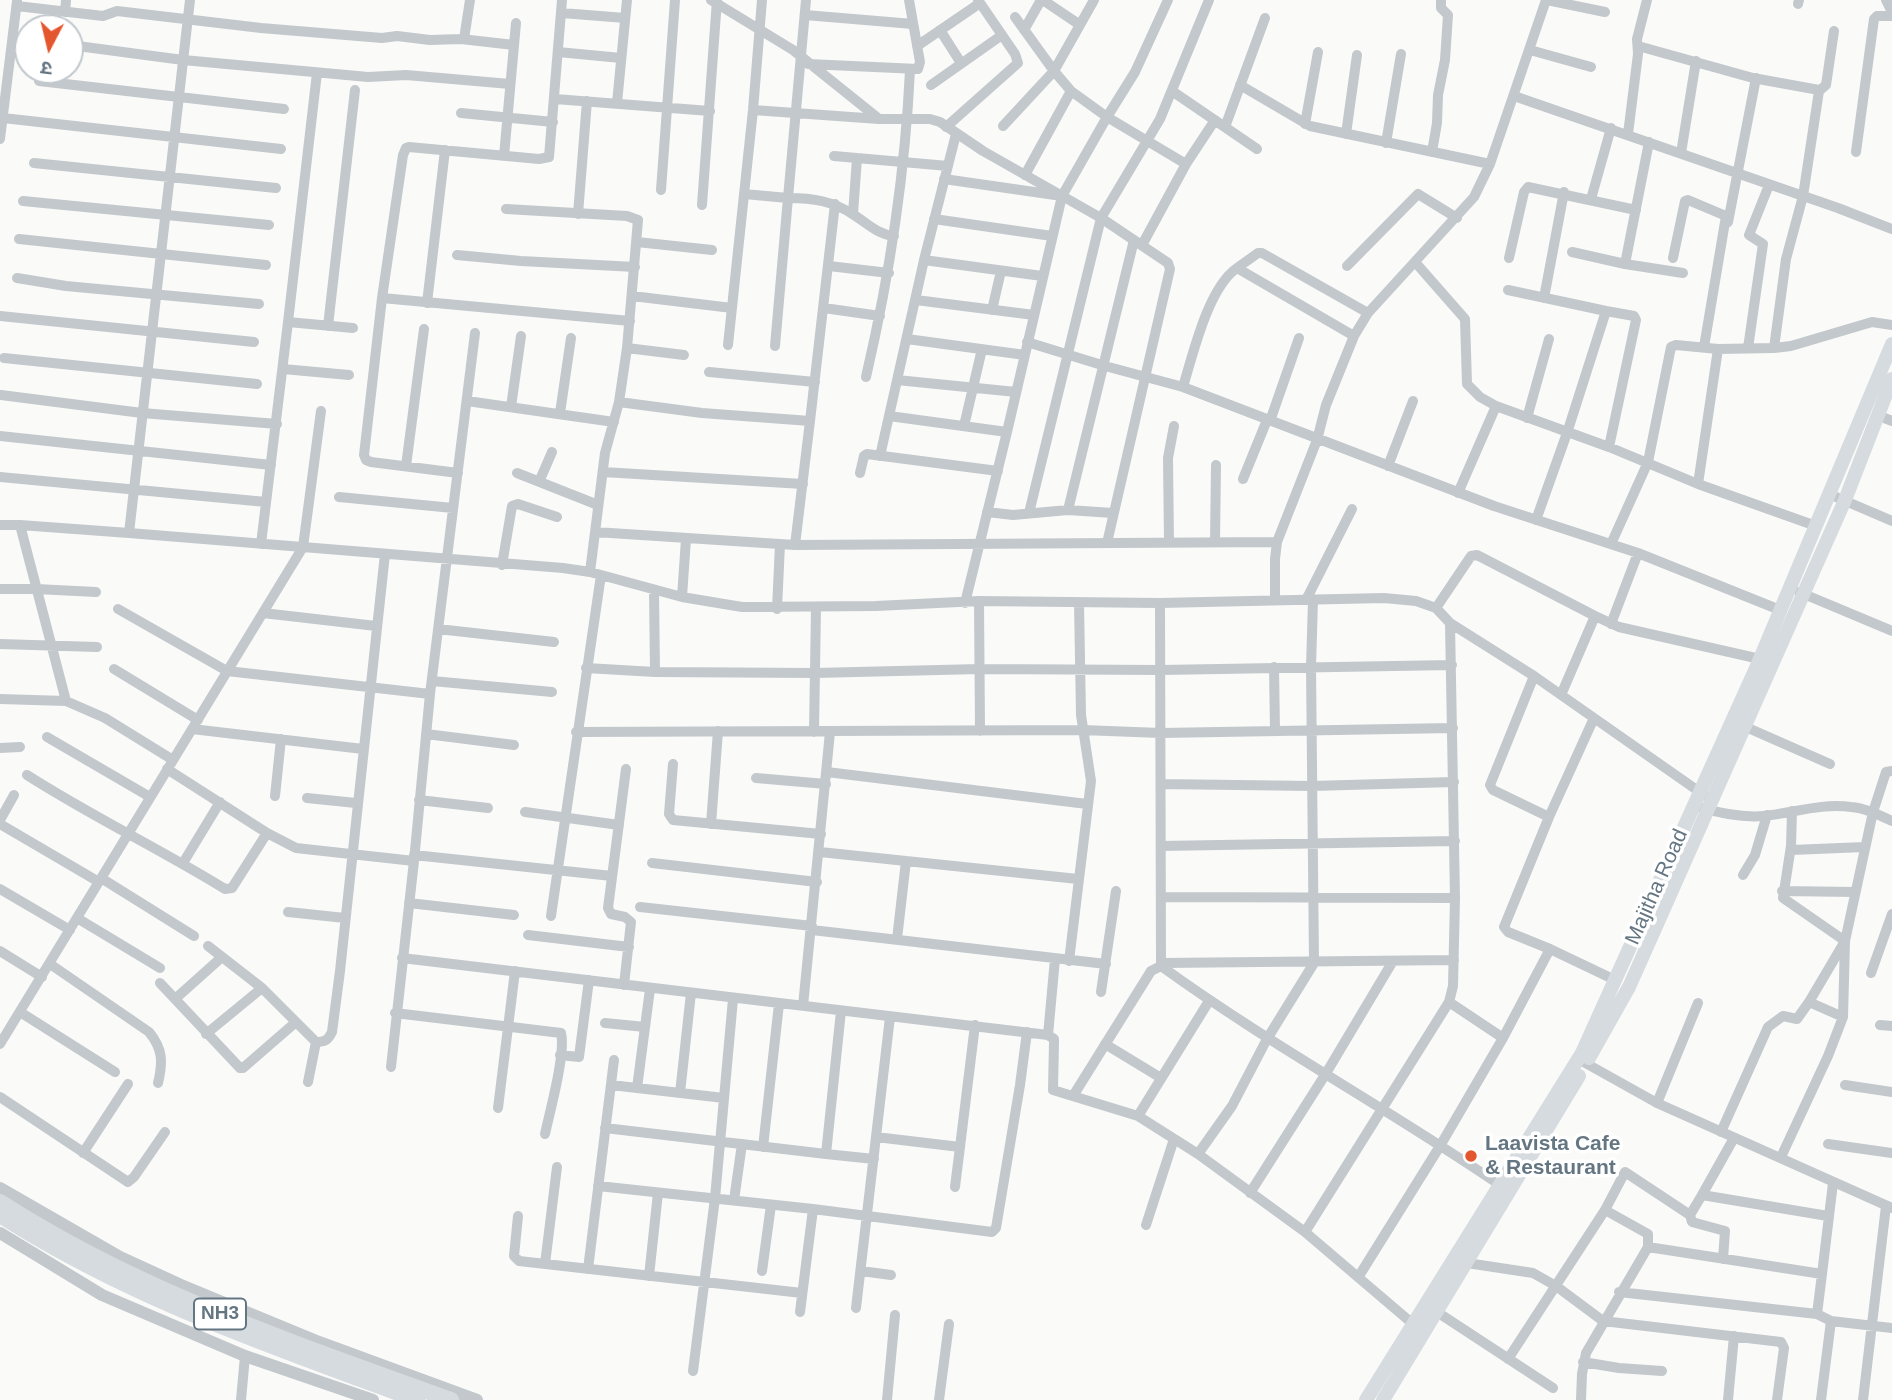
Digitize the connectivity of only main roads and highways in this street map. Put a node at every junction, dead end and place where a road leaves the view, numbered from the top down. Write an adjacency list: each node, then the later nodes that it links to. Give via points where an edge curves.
1 (1892, 344): 3 (main road, Majitha Road, via 1816,526)
2 (1892, 379): 3 (main road, Majitha Road, via 1844,500)
3 (1796, 591): 4 (main road, Majitha Road); 4 (main road, Majitha Road, via 1780,610)
4 (1738, 724): 5 (main road, Majitha Road)
5 (1703, 802): 6 (main road, Majitha Road, via 1615,980); 6 (main road, Majitha Road, via 1629,987)
6 (1583, 1061): 9 (main road, Majitha Road, via 1500,1185); 9 (main road, Majitha Road, via 1467,1263)
7 (0, 1202): 11 (highway, NH3, via 162,1290)
8 (0, 1215): 10 (highway, NH3, via 128,1288)
9 (1431, 1308): 12 (main road, Majitha Road, via 1413,1324); 13 (main road, Majitha Road)
10 (417, 1400)
11 (451, 1400)
12 (1366, 1400)
13 (1382, 1400)

